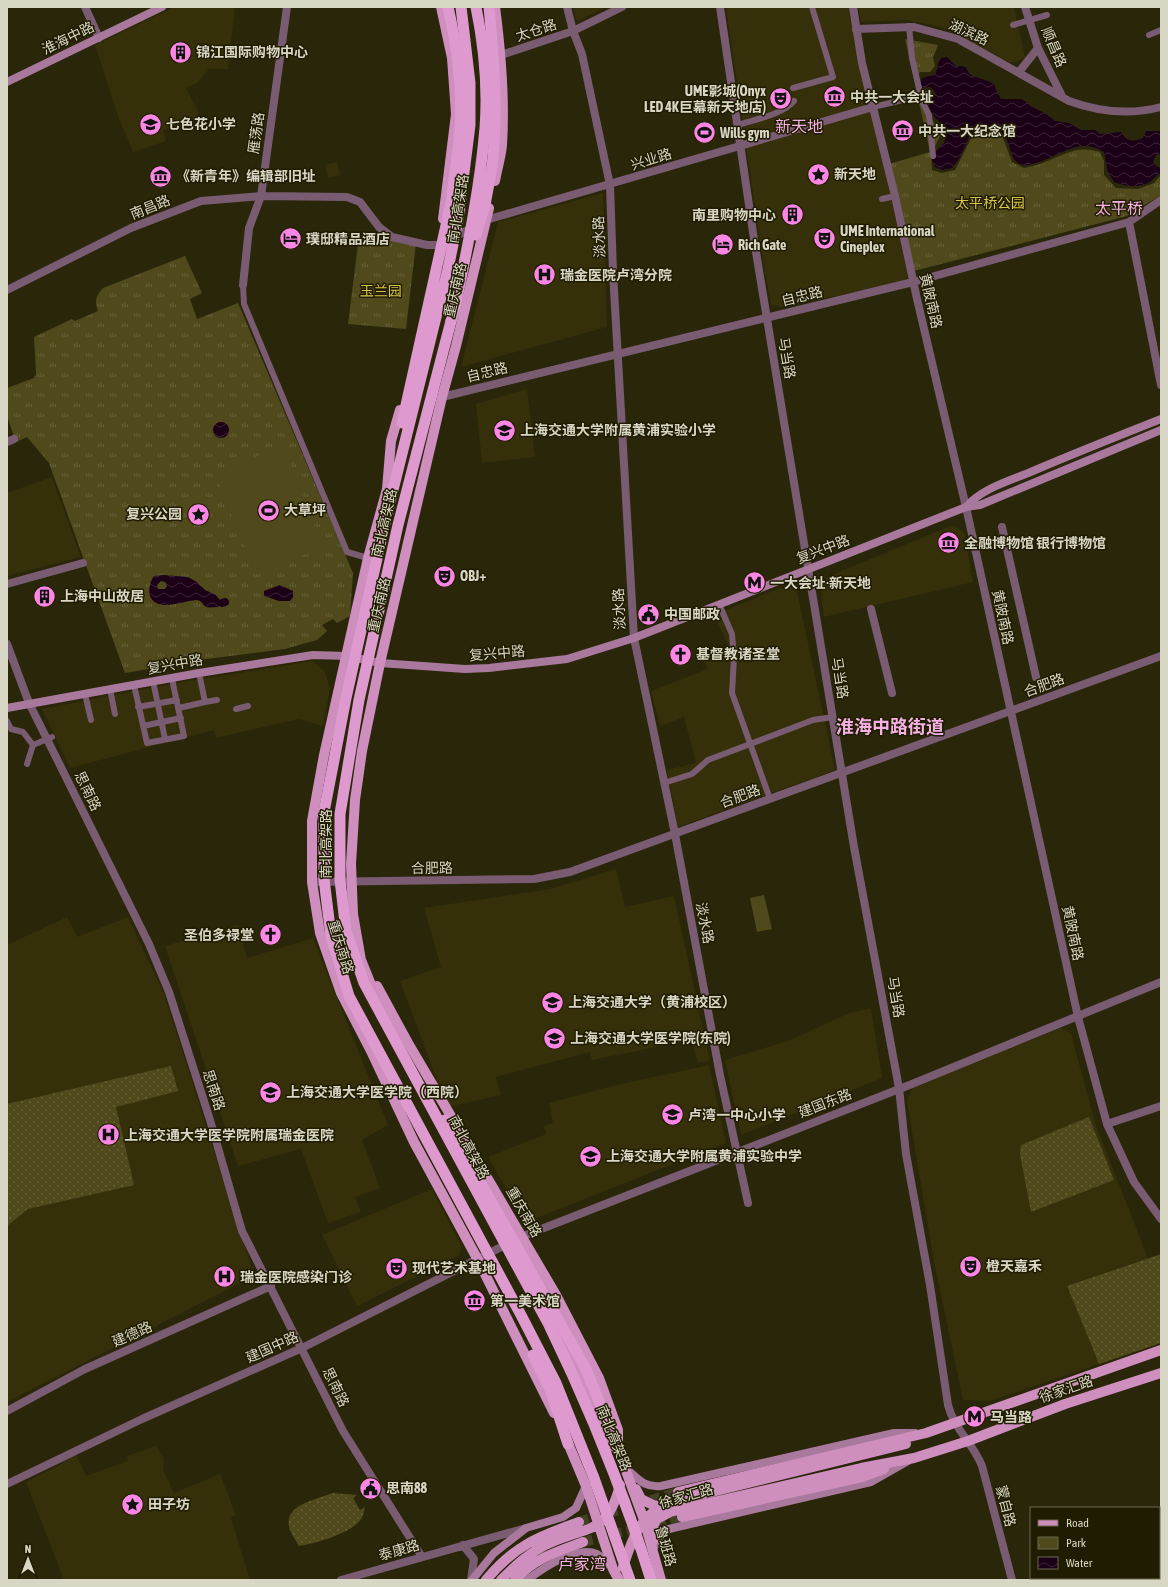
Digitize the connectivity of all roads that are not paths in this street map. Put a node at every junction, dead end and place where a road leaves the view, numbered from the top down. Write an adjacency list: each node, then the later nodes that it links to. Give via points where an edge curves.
1 (85, 7): 24 (street)
2 (162, 7): 24 (main road, 淮海中路)
3 (287, 7): 40 (street, 雁荡路)
4 (441, 7): 47 (main road, 重庆南路, via 452,58 456,114)
5 (448, 7): 60 (highway, bridge, via 458,58 460,129 451,203 402,422)
6 (460, 7): 46 (main road, 重庆南路, via 467,63 467,129); 60 (highway, 南北高架路, bridge, via 470,83 470,125 458,220 448,268)
7 (477, 7): 44 (main road, 重庆南路, via 486,56); 51 (highway, 南北高架路, bridge, via 483,49 485,128 473,220)
8 (488, 7): 51 (highway, bridge, via 496,89 492,167 485,205)
9 (494, 7): 26 (main road, 重庆南路)
10 (567, 7): 22 (street, 淡水路)
11 (622, 7): 22 (street, 太仓路)
12 (720, 7): 36 (street, 马当路)
13 (812, 7): 29 (street, via 833,77)
14 (853, 7): 20 (street, 黄陂南路)
15 (1026, 7): 17 (street, 顺昌路)
16 (1047, 15): 17 (street, bridge)
17 (1029, 21): 18 (street, bridge); 25 (street, 顺昌路)
18 (1013, 25)
19 (909, 26): 20 (street, 湖滨路); 27 (street, 湖滨路, via 958,39); 31 (street, via 912,58)
20 (856, 29): 34 (street, 黄陂南路)
21 (1161, 30): 23 (street)
22 (573, 31): 26 (street, 太仓路); 39 (street, 淡水路, via 582,54)
23 (1149, 35)
24 (99, 38): 28 (main road, 淮海中路)
25 (1038, 48): 27 (street); 32 (street, 顺昌路)
26 (501, 55): 44 (main road, 重庆南路, via 502,146)
27 (1019, 72): 32 (street, 湖滨路)
28 (7, 82)
29 (793, 88)
30 (929, 94): 31 (street)
31 (921, 96): 34 (street); 38 (street, via 929,115)
32 (1062, 96): 35 (street, 湖滨路, via 1080,105 1105,111 1129,112)
33 (794, 101): 36 (street, via 773,114)
34 (873, 107): 37 (street, 兴业路); 41 (street, 黄陂南路)
35 (1161, 107)
36 (738, 125): 37 (street, 马当路)
37 (741, 146): 39 (street, 兴业路); 52 (street, 马当路)
38 (933, 156)
39 (610, 185): 44 (street, 兴业路); 53 (street, 淡水路)
40 (261, 196): 47 (street, 南昌路, via 347,197 360,202 379,227 392,237 427,245); 49 (street, 雁荡路, via 249,228); 50 (street, 南昌路, via 201,201 131,228)
41 (895, 196): 42 (street); 48 (street, 黄陂南路)
42 (882, 199)
43 (1161, 200): 45 (street, 自忠路)
44 (486, 220): 46 (street, 兴业路); 55 (main road, 重庆南路)
45 (1129, 222): 48 (street, 自忠路); 54 (street)
46 (450, 240): 47 (street, 兴业路); 56 (main road, 重庆南路, via 424,359)
47 (440, 245): 58 (main road, 重庆南路)
48 (913, 282): 52 (street, 自忠路); 61 (street, 黄陂南路)
49 (243, 285): 63 (street, via 244,304 347,552)
50 (7, 290)
51 (456, 303): 114 (highway, 南北高架路, bridge, via 398,525 359,700 340,814 340,880 346,931 364,983)
52 (767, 317): 53 (street, 自忠路); 65 (street, 马当路)
53 (618, 354): 55 (street, 自忠路); 69 (street, 淡水路)
54 (1161, 385)
55 (442, 397): 73 (main road, 重庆南路)
56 (407, 417): 58 (main road); 60 (main road, 重庆南路)
57 (1161, 419): 61 (main road, 复兴中路, via 996,487 975,497)
58 (395, 428): 60 (main road, 重庆南路, via 391,441)
59 (1161, 430): 61 (main road, 复兴中路, via 980,505)
60 (390, 490): 63 (main road, 重庆南路); 117 (highway, 南北高架路, bridge, via 324,812 324,879 331,936 349,996)
61 (966, 507): 65 (main road, 复兴中路); 92 (street, 黄陂南路)
62 (1002, 527): 75 (street)
63 (368, 558): 71 (main road, 重庆南路, via 351,627)
64 (83, 563): 66 (street)
65 (809, 569): 67 (main road, 复兴中路); 94 (street, 马当路)
66 (7, 584)
67 (719, 604): 69 (main road, 复兴中路); 102 (street, via 732,634 732,693)
68 (870, 609): 80 (street)
69 (634, 638): 73 (main road, 复兴中路, via 567,659 489,668 465,669); 106 (street, 淡水路)
70 (7, 644): 85 (street, 思南路)
71 (347, 656): 73 (main road, 复兴中路); 74 (main road, 复兴中路, via 313,655); 109 (main road, 重庆南路, via 312,821)
72 (1161, 656): 92 (street, 合肥路)
73 (380, 663): 110 (main road, 重庆南路, via 355,800)
74 (199, 673): 76 (main road, 复兴中路); 84 (street)
75 (1036, 678)
76 (172, 679): 77 (main road, 复兴中路); 82 (street)
77 (153, 682): 78 (main road, 复兴中路); 86 (street)
78 (134, 685): 79 (main road, 复兴中路); 88 (street)
79 (110, 689): 81 (main road, 复兴中路); 93 (street)
80 (892, 693)
81 (85, 694): 85 (main road, 复兴中路); 96 (street)
82 (177, 700): 86 (street); 90 (street)
83 (217, 700): 84 (street)
84 (205, 702): 90 (street)
85 (29, 703): 89 (main road, 复兴中路); 100 (street, 思南路)
86 (158, 704): 88 (street); 98 (street)
87 (248, 706): 91 (street)
88 (138, 707): 99 (street)
89 (7, 708)
90 (179, 708): 95 (street)
91 (236, 709)
92 (1010, 711): 105 (street, 合肥路); 113 (street, 黄陂南路)
93 (115, 714)
94 (833, 716): 102 (street, via 812,720); 105 (street, 马当路)
95 (181, 718): 98 (street); 101 (street, via 184,736)
96 (91, 720)
97 (7, 721): 103 (street, via 11,729 23,732)
98 (162, 722): 99 (street); 101 (street)
99 (143, 726): 101 (street, via 147,743)
100 (50, 738): 103 (street); 126 (street, 思南路, via 149,944 169,992 242,1231)
101 (165, 739)
102 (751, 743): 106 (street, via 708,760 692,774); 107 (street)
103 (33, 745): 104 (street)
104 (27, 764)
105 (842, 772): 107 (street, 合肥路); 115 (street, 马当路)
106 (664, 783): 108 (street, 淡水路)
107 (770, 799): 108 (street, 合肥路)
108 (675, 834): 110 (street, 合肥路, via 570,872 546,878); 119 (street, 淡水路)
109 (312, 882): 110 (street, 合肥路); 125 (main road, 重庆南路, via 320,933 341,993)
110 (352, 882): 111 (main road, 重庆南路)
111 (356, 932): 122 (main road, 重庆南路, via 382,995); 123 (main road, 重庆南路, via 361,960 410,1067)
112 (1161, 982): 113 (street, 建国东路)
113 (1078, 1017): 115 (street, 建国东路); 118 (street, 黄陂南路)
114 (410, 1068): 135 (highway, bridge, via 447,1123 586,1369); 161 (highway, 南北高架路, bridge, via 549,1325 573,1375)
115 (899, 1088): 119 (street, 建国东路); 131 (street, 马当路, via 906,1154 930,1285 948,1405)
116 (1161, 1106): 118 (street)
117 (413, 1116): 134 (highway, bridge, via 429,1160 550,1389); 160 (highway, 南北高架路, bridge, via 556,1384 594,1478)
118 (1107, 1124): 121 (street, 黄陂南路, via 1134,1182)
119 (737, 1151): 120 (street, 淡水路); 122 (street, 建国东路)
120 (748, 1203)
121 (1161, 1219)
122 (521, 1237): 123 (street, 建国东路); 135 (main road, 重庆南路, via 556,1295 599,1378 618,1430)
123 (511, 1242): 124 (street, 建国东路); 135 (main road, 重庆南路, via 582,1373 609,1444)
124 (499, 1249): 125 (street, 建国中路)
125 (482, 1258): 127 (street, 建国中路); 134 (main road, 重庆南路)
126 (271, 1286): 127 (street, 思南路); 130 (street, 建德路, via 85,1369)
127 (302, 1348): 138 (street, 建国中路, via 142,1419); 150 (street, 思南路, via 343,1431)
128 (1161, 1350): 131 (main road, 徐家汇路)
129 (1161, 1373): 133 (main road, 徐家汇路, via 1065,1404)
130 (7, 1412)
131 (954, 1423): 132 (main road, 徐家汇路); 133 (street, 马当路)
132 (926, 1433): 137 (main road, via 894,1433 661,1486 651,1487 644,1484); 140 (main road, 徐家汇路); 141 (main road, 徐家汇路, via 904,1445)
133 (968, 1441): 136 (main road, 徐家汇路); 163 (street, 蒙自路, via 982,1466)
134 (568, 1444): 139 (main road, 重庆南路)
135 (618, 1449): 137 (main road, 重庆南路)
136 (914, 1458): 142 (main road, via 862,1477); 149 (main road, 徐家汇路, via 872,1482 669,1530 661,1535); 149 (main road, 徐家汇路, via 670,1512 655,1520)
137 (623, 1466): 141 (main road, 徐家汇路, via 641,1499 655,1506); 143 (main road, 重庆南路); 145 (main road, via 617,1497 611,1512)
138 (7, 1484)
139 (586, 1486): 145 (main road, 重庆南路); 146 (main road, via 576,1508 563,1518)
140 (678, 1492)
141 (666, 1504): 143 (main road, via 654,1510)
142 (682, 1517)
143 (644, 1520): 149 (main road, 鲁班路); 159 (main road, via 629,1549 622,1569)
144 (579, 1522): 154 (main road, via 545,1534 520,1547 499,1564)
145 (599, 1525): 151 (main road); 155 (main road, via 548,1543 516,1565)
146 (526, 1528): 148 (street, 泰康路); 153 (main road, via 494,1554)
147 (583, 1542): 156 (main road, via 553,1552 532,1564)
148 (463, 1545): 150 (street, 泰康路); 153 (street, via 474,1560)
149 (652, 1550): 162 (main road, 鲁班路)
150 (422, 1557): 152 (street, 泰康路)
151 (613, 1569): 157 (main road, via 599,1555 589,1552 578,1553 547,1565); 158 (main road)
152 (341, 1580)
153 (472, 1580)
154 (486, 1580)
155 (502, 1580)
156 (515, 1580)
157 (527, 1580)
158 (619, 1580)
159 (622, 1580)
160 (630, 1580)
161 (651, 1580)
162 (661, 1580)
163 (1012, 1580)

